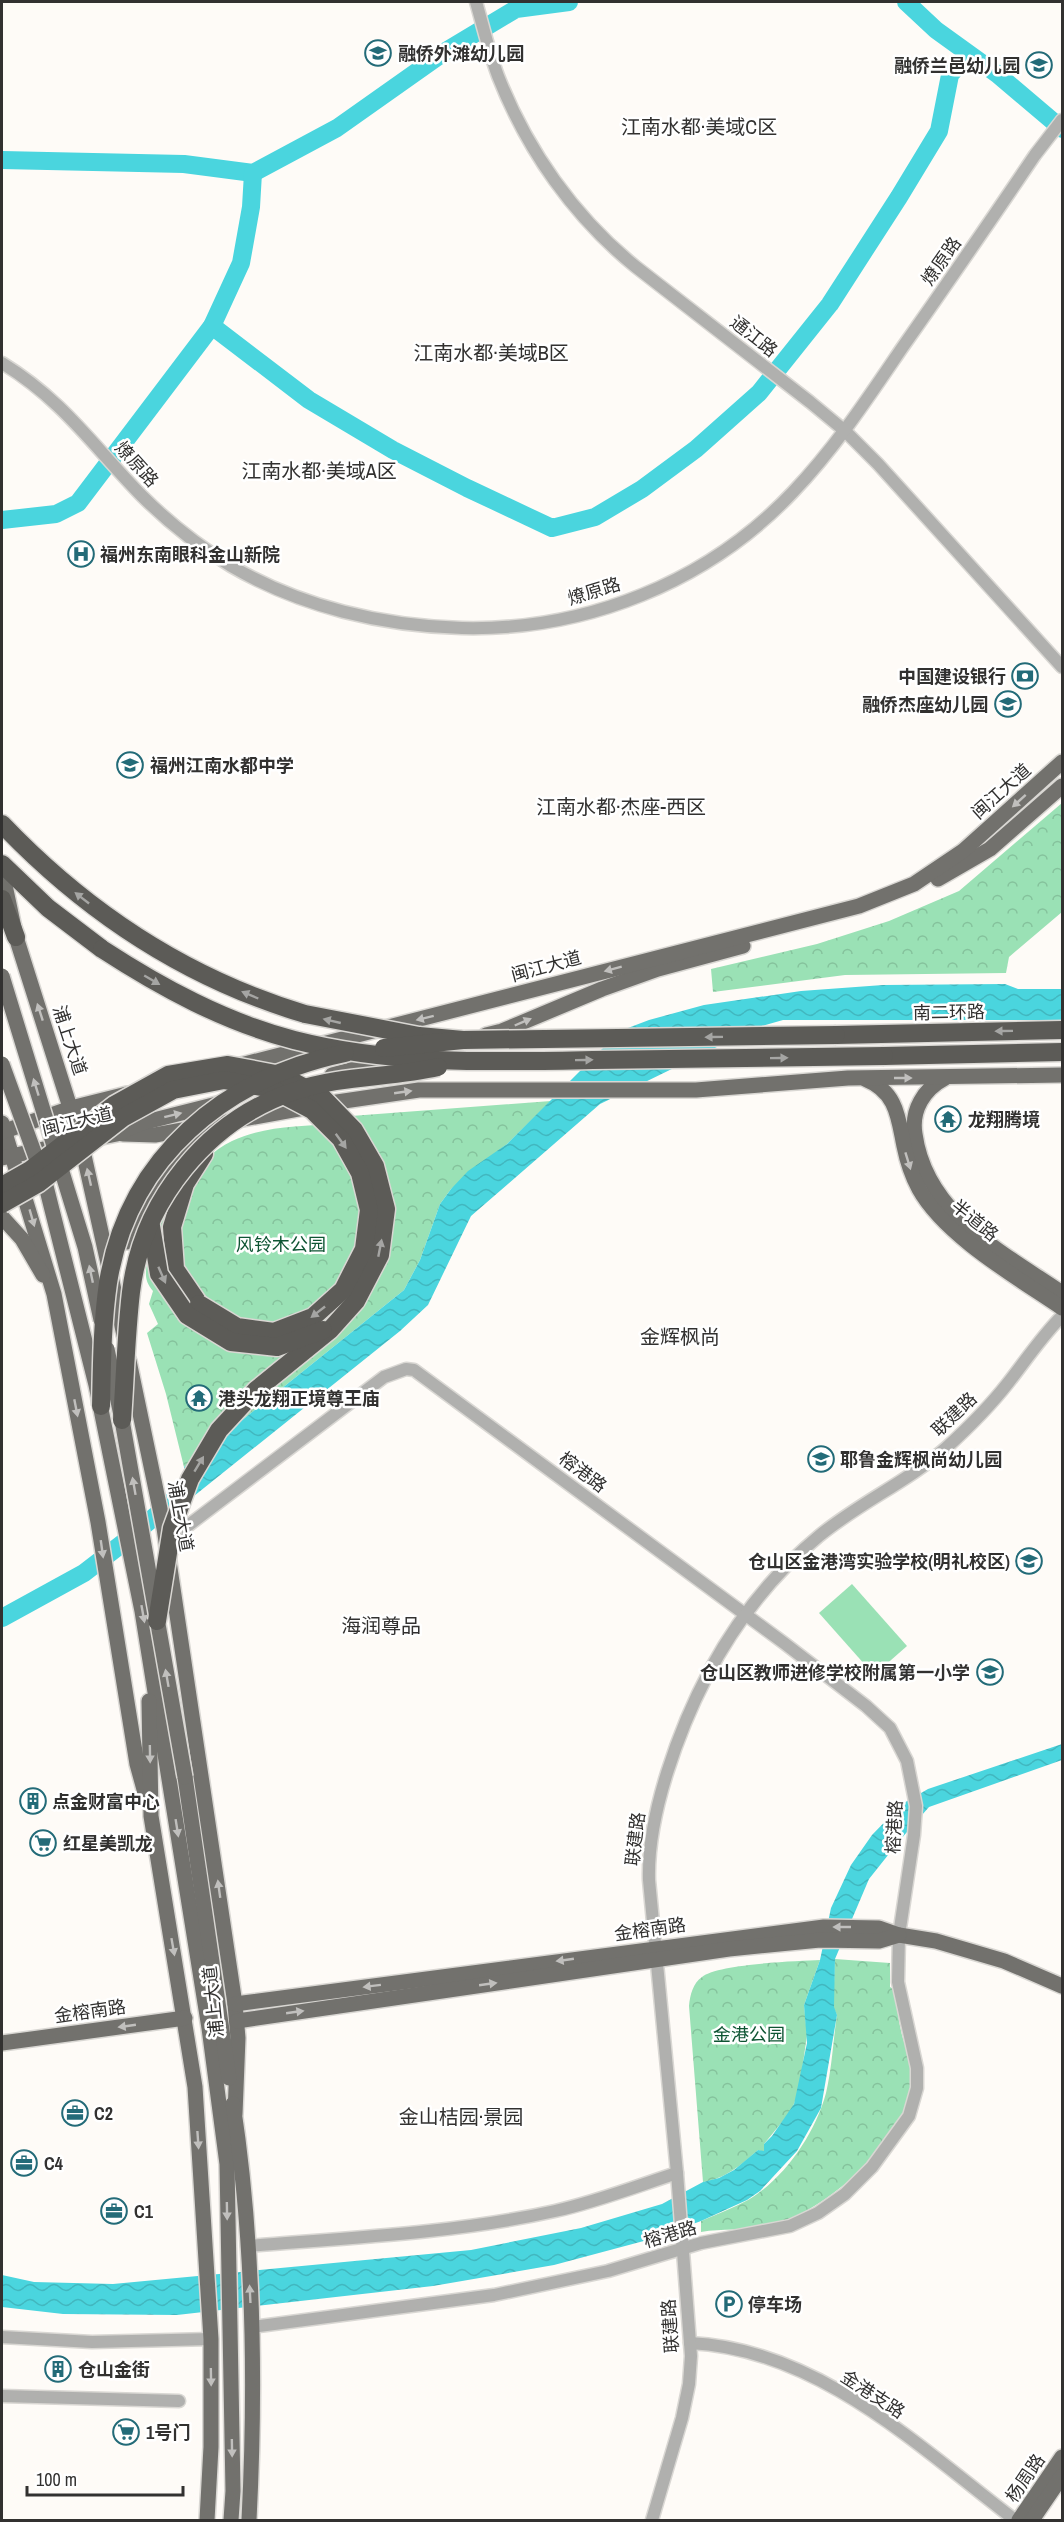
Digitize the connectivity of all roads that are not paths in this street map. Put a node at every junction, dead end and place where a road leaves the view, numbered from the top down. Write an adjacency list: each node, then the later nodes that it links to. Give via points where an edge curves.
1 (476, 4): 4 (street, 通江路, via 497,75 522,129 584,219 614,250)
2 (1062, 120): 4 (street, 燎原路)
3 (2, 363): 4 (street, 燎原路, via 52,399 156,509 212,554 252,578 353,614 445,627 511,627 558,621 651,591 712,561 744,538 814,470)
4 (845, 431): 5 (street, 通江路)
5 (1062, 667)
6 (1062, 762): 24 (main road, 闽江大道, one-way to 24, via 963,851 914,884 859,906)
7 (1062, 786): 15 (main road, 闽江大道, one-way to 7, via 658,969 850,918 916,891 990,849)
8 (2, 824): 16 (highway, one-way to 8, bridge, via 418,1036 305,1014 204,975 148,944 91,905)
9 (2, 864): 18 (highway, one-way to 18, bridge, via 48,908 102,949 194,1002 303,1042)
10 (2, 871): 12 (main road, 浦上大道)
11 (2, 899): 12 (highway)
12 (16, 938): 24 (main road, 浦上大道, one-way to 12)
13 (2, 976): 41 (main road, 浦上大道, one-way to 13, bridge, via 85,1246)
14 (1062, 1030): 16 (highway, 南二环路, one-way to 16, bridge)
15 (502, 1031): 23 (main road); 27 (main road, 闽江大道, one-way to 15, via 142,1123)
16 (463, 1040): 28 (highway, bridge, via 359,1051 283,1070 226,1099)
17 (1062, 1052): 18 (highway, one-way to 17, bridge)
18 (459, 1062): 25 (highway, bridge, via 423,1071 324,1082 266,1102)
19 (2, 1064): 40 (main road, 浦上大道, bridge, via 45,1182)
20 (1062, 1075): 22 (main road)
21 (862, 1078): 22 (main road, one-way to 22); 23 (main road, one-way to 21, via 419,1090 696,1090); 38 (main road, 半道路, one-way to 38, via 881,1089 897,1110 912,1174 935,1213 956,1233)
22 (945, 1078): 35 (main road, 半道路, via 924,1095 915,1116 917,1148 929,1179 964,1224)
23 (337, 1102): 25 (main road)
24 (71, 1108): 26 (main road, 闽江大道); 29 (main road, 浦上大道)
25 (223, 1127): 27 (main road, via 155,1135); 32 (highway, one-way to 25, bridge, via 39,1183 124,1117 173,1090 224,1080 272,1089 312,1110 341,1139 360,1173 369,1210 364,1250 343,1290 314,1317 274,1332 237,1327 199,1304 175,1269 172,1227 185,1184); 34 (main road, via 191,1146 161,1181 130,1232); 41 (highway, bridge, via 195,1155 163,1199 139,1255 131,1291)
26 (3, 1129): 30 (main road)
27 (117, 1134): 29 (main road, 闽江大道)
28 (179, 1139): 37 (highway, one-way to 37, bridge, via 161,1177 150,1225 159,1274 187,1315 231,1342 277,1347 322,1330); 40 (highway, bridge, via 144,1186 117,1248 103,1320)
29 (81, 1142): 30 (main road, 闽江大道); 34 (main road, 浦上大道, one-way to 29)
30 (7, 1156): 36 (main road, one-way to 36)
31 (2, 1186): 37 (highway, one-way to 31, bridge, via 380,1255 386,1209 375,1166 354,1130 322,1098 281,1075 228,1065 168,1075 114,1105 30,1170)
32 (2, 1204)
33 (2, 1217): 36 (main road, via 22,1239)
34 (112, 1281): 42 (main road, 浦上大道)
35 (1062, 1293)
36 (54, 1294): 46 (main road, one-way to 46, via 98,1522 137,1764)
37 (356, 1301): 44 (highway, one-way to 37, bridge, via 172,1528 190,1479 219,1430 256,1390 330,1330)
38 (1062, 1308)
39 (1062, 1316): 43 (street, 联建路, via 998,1396 957,1438 916,1472 819,1536)
40 (101, 1406): 45 (main road, 浦上大道, one-way to 45)
41 (122, 1420): 44 (main road, 浦上大道, one-way to 41, bridge)
42 (165, 1535): 43 (street, 榕港路, via 384,1377 414,1370); 50 (main road, 浦上大道, one-way to 42)
43 (744, 1615): 47 (street, 榕港路, via 866,1706 890,1728 900,1745 916,1806); 48 (street, 联建路, via 695,1698 660,1797 649,1870)
44 (157, 1621): 54 (main road, 浦上大道, one-way to 44, bridge, via 185,1777)
45 (153, 1675): 46 (main road, one-way to 46, via 149,1703); 67 (main road, 浦上大道, one-way to 67, via 209,2028 226,2164)
46 (151, 1816): 51 (main road, one-way to 51)
47 (899, 1935): 48 (main road, 金榕南路, via 879,1928 824,1927); 49 (main road, 金榕南路, via 993,1957); 57 (street, 榕港路, via 900,1995 918,2076 913,2107 902,2127 872,2167 845,2194 803,2222)
48 (657, 1954): 50 (main road, 金榕南路, one-way to 50); 52 (main road, one-way to 48); 55 (street, 联建路)
49 (1062, 1986)
50 (235, 2004): 52 (main road, 浦上大道)
51 (185, 2018): 53 (main road, 金榕南路, one-way to 53); 60 (main road, one-way to 60, via 195,2087)
52 (237, 2020): 54 (main road, 浦上大道)
53 (2, 2043)
54 (235, 2114): 56 (main road, 浦上大道)
55 (677, 2173): 56 (street, via 556,2211 502,2221); 57 (street, 联建路)
56 (247, 2246): 58 (main road, 浦上大道, one-way to 56)
57 (683, 2248): 58 (street, 榕港路, via 608,2271 494,2295); 61 (street, 联建路)
58 (252, 2327): 68 (main road, 浦上大道)
59 (2, 2337): 60 (street, via 92,2342)
60 (211, 2339): 66 (main road, one-way to 66)
61 (690, 2343): 69 (street, 联建路, via 682,2418); 70 (street, 金港支路, via 748,2351 820,2381 885,2421)
62 (2, 2396): 63 (street)
63 (179, 2401)
64 (1062, 2457): 71 (main road, 杨周路)
65 (1062, 2476): 72 (main road, 杨周路)
66 (207, 2520)
67 (231, 2520)
68 (249, 2520)
69 (652, 2520)
70 (1015, 2520)
71 (1019, 2520)
72 (1032, 2520)

